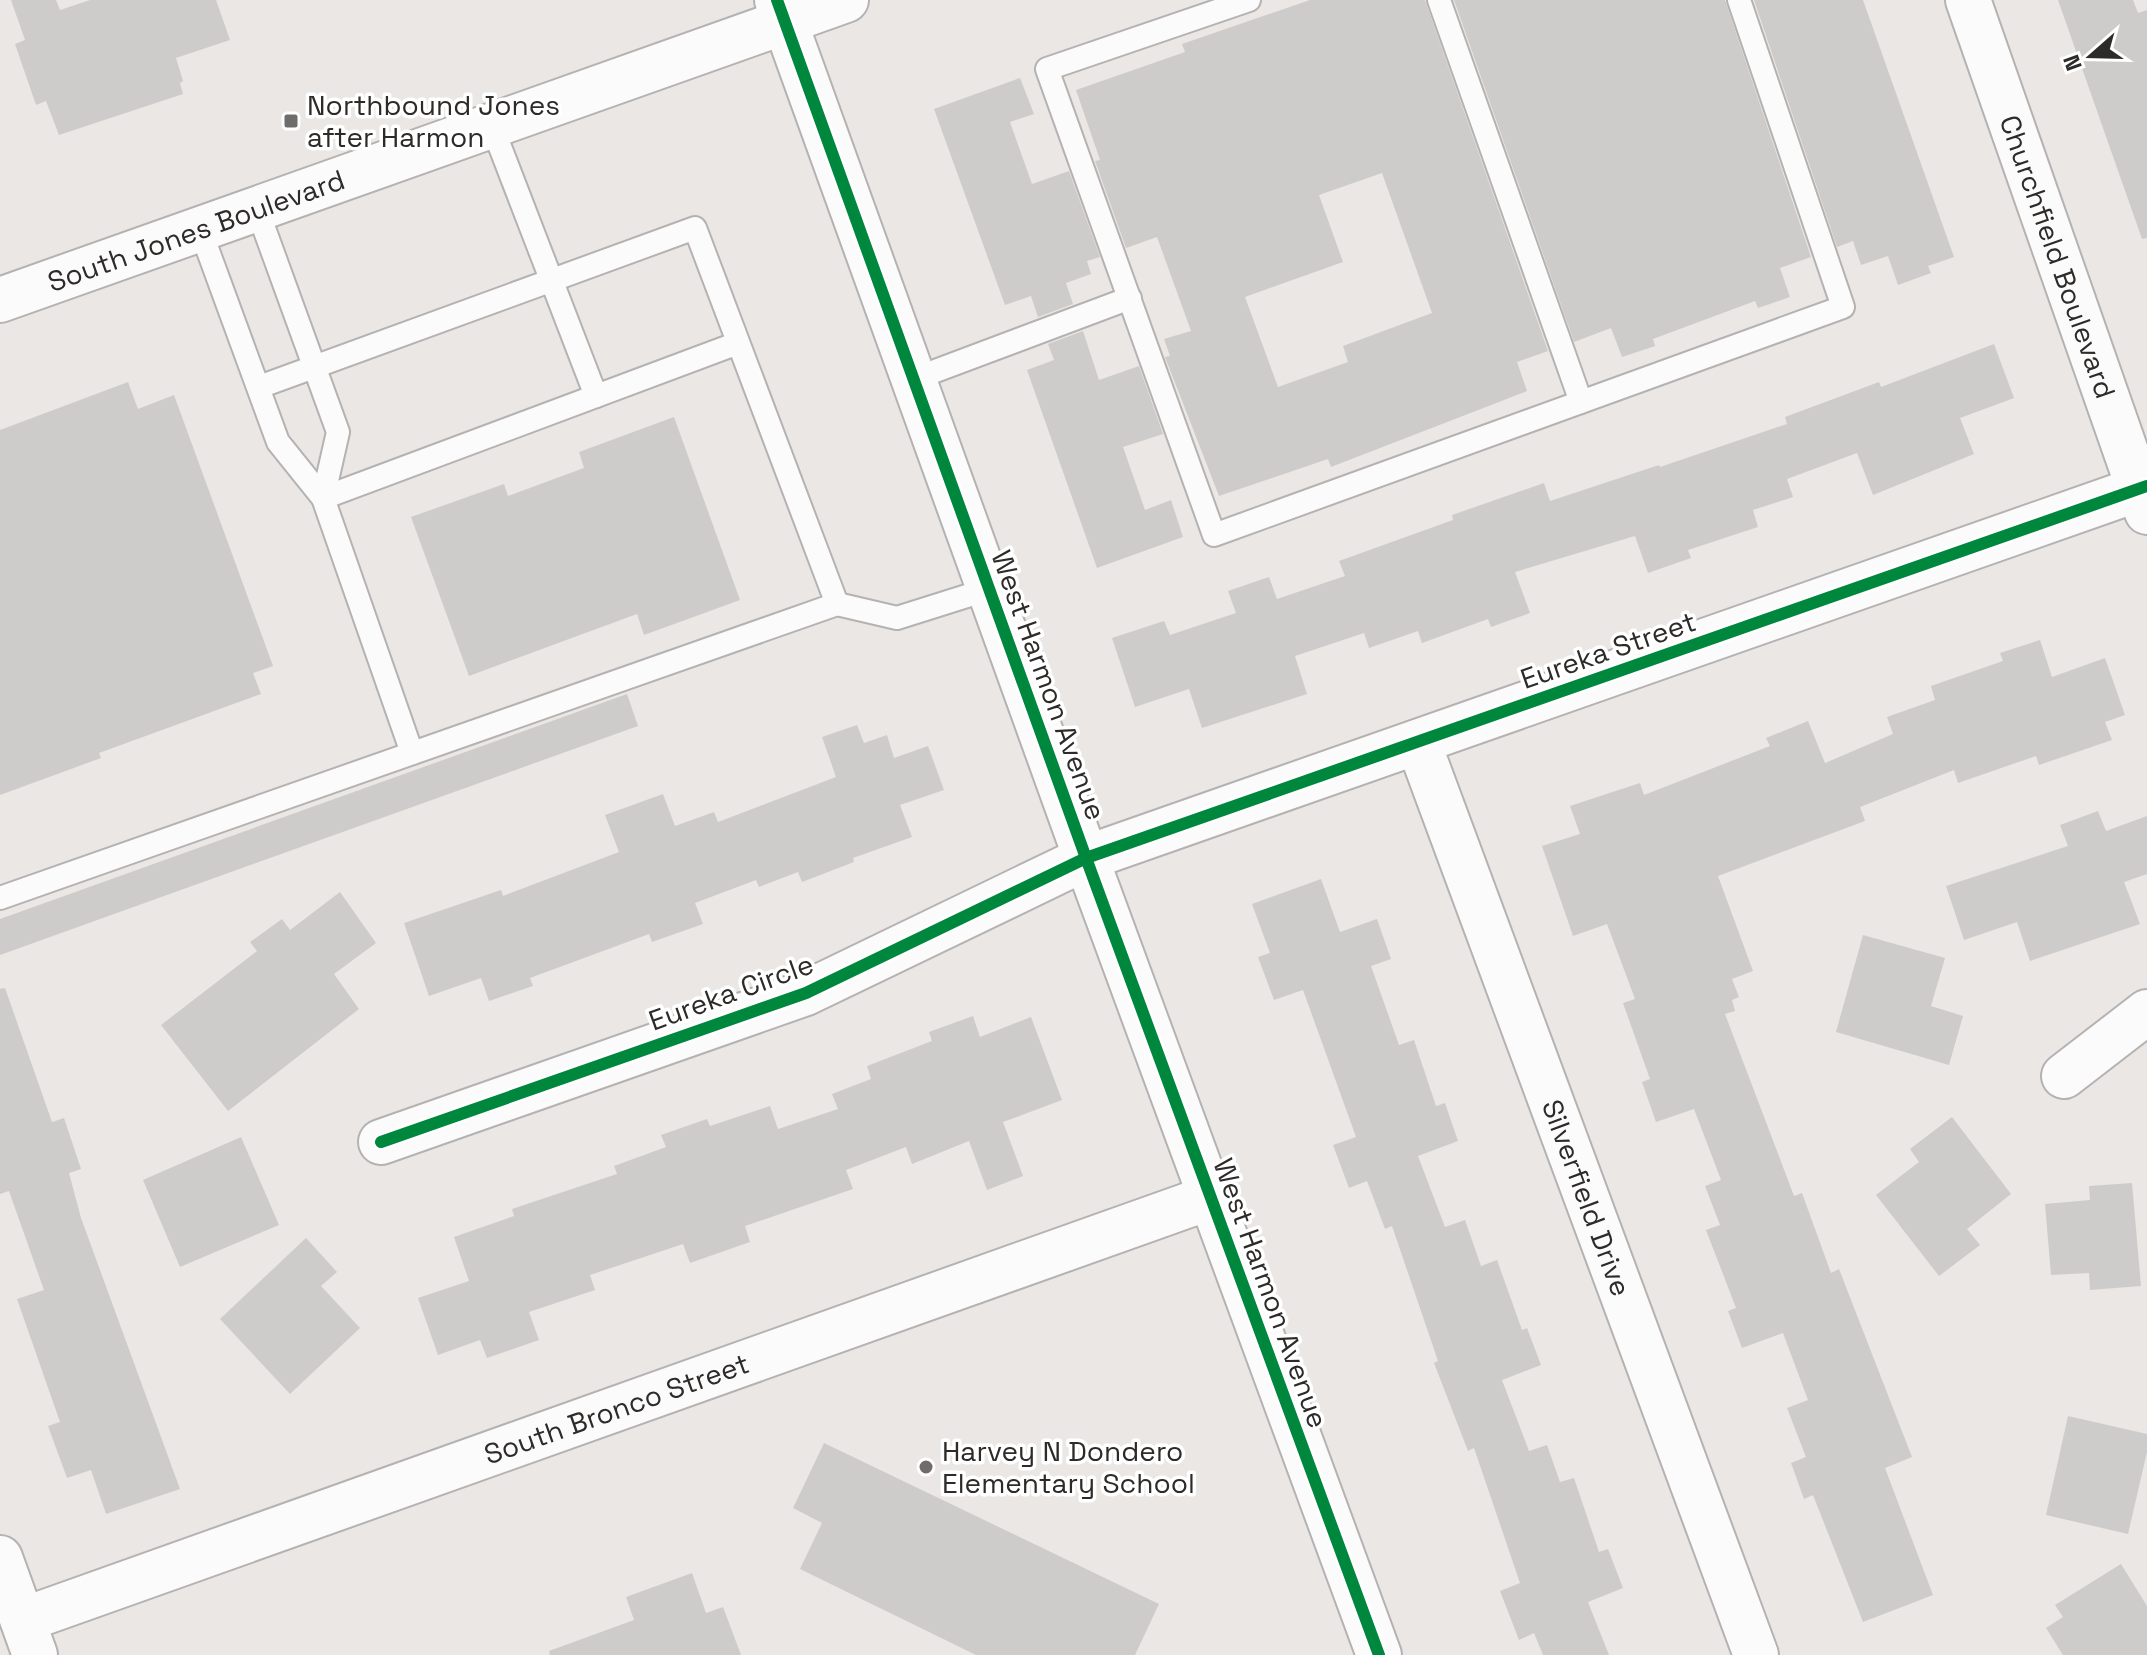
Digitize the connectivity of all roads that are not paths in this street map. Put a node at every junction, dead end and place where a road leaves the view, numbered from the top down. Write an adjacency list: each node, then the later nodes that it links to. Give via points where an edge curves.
1 (846, 0): 6 (street, South Jones Boulevard)
2 (1249, 0): 11 (lane, via 1047,69)
3 (1439, 0): 18 (lane)
4 (1739, 0): 18 (lane, via 1843,307)
5 (1971, 1): 19 (street, Churchfield Boulevard)
6 (781, 11): 7 (street, South Jones Boulevard); 15 (street, West Harmon Avenue)
7 (492, 126): 8 (street, South Jones Boulevard); 10 (lane)
8 (257, 209): 9 (street, South Jones Boulevard); 14 (lane)
9 (200, 229): 12 (street, South Jones Boulevard); 16 (lane)
10 (552, 280): 13 (lane, via 695,228); 14 (lane); 17 (lane)
11 (1130, 298): 15 (lane); 18 (lane, via 1214,535)
12 (0, 300)
13 (738, 343): 17 (lane); 22 (lane)
14 (315, 367): 16 (lane); 20 (lane, via 338,432)
15 (914, 379): 21 (street, West Harmon Avenue)
16 (259, 387): 20 (lane, via 278,442)
17 (596, 396): 20 (lane)
18 (1581, 402)
19 (2144, 495): 23 (street, Eureka Street)
20 (323, 498): 24 (lane)
21 (989, 589): 22 (lane, via 897,618); 25 (street, West Harmon Avenue)
22 (837, 604): 24 (lane)
23 (1418, 742): 25 (street, Eureka Street); 34 (street, Silverfield Drive)
24 (412, 753): 26 (lane)
25 (1086, 858): 29 (street, Eureka Circle, via 806,993); 30 (street, West Harmon Avenue)
26 (0, 898)
27 (2147, 1012): 28 (street)
28 (2064, 1076)
29 (381, 1142)
30 (1211, 1197): 32 (street, South Bronco Street); 33 (street, West Harmon Avenue)
31 (0, 1558): 32 (street)
32 (29, 1638)
33 (1379, 1655)
34 (1756, 1655)

